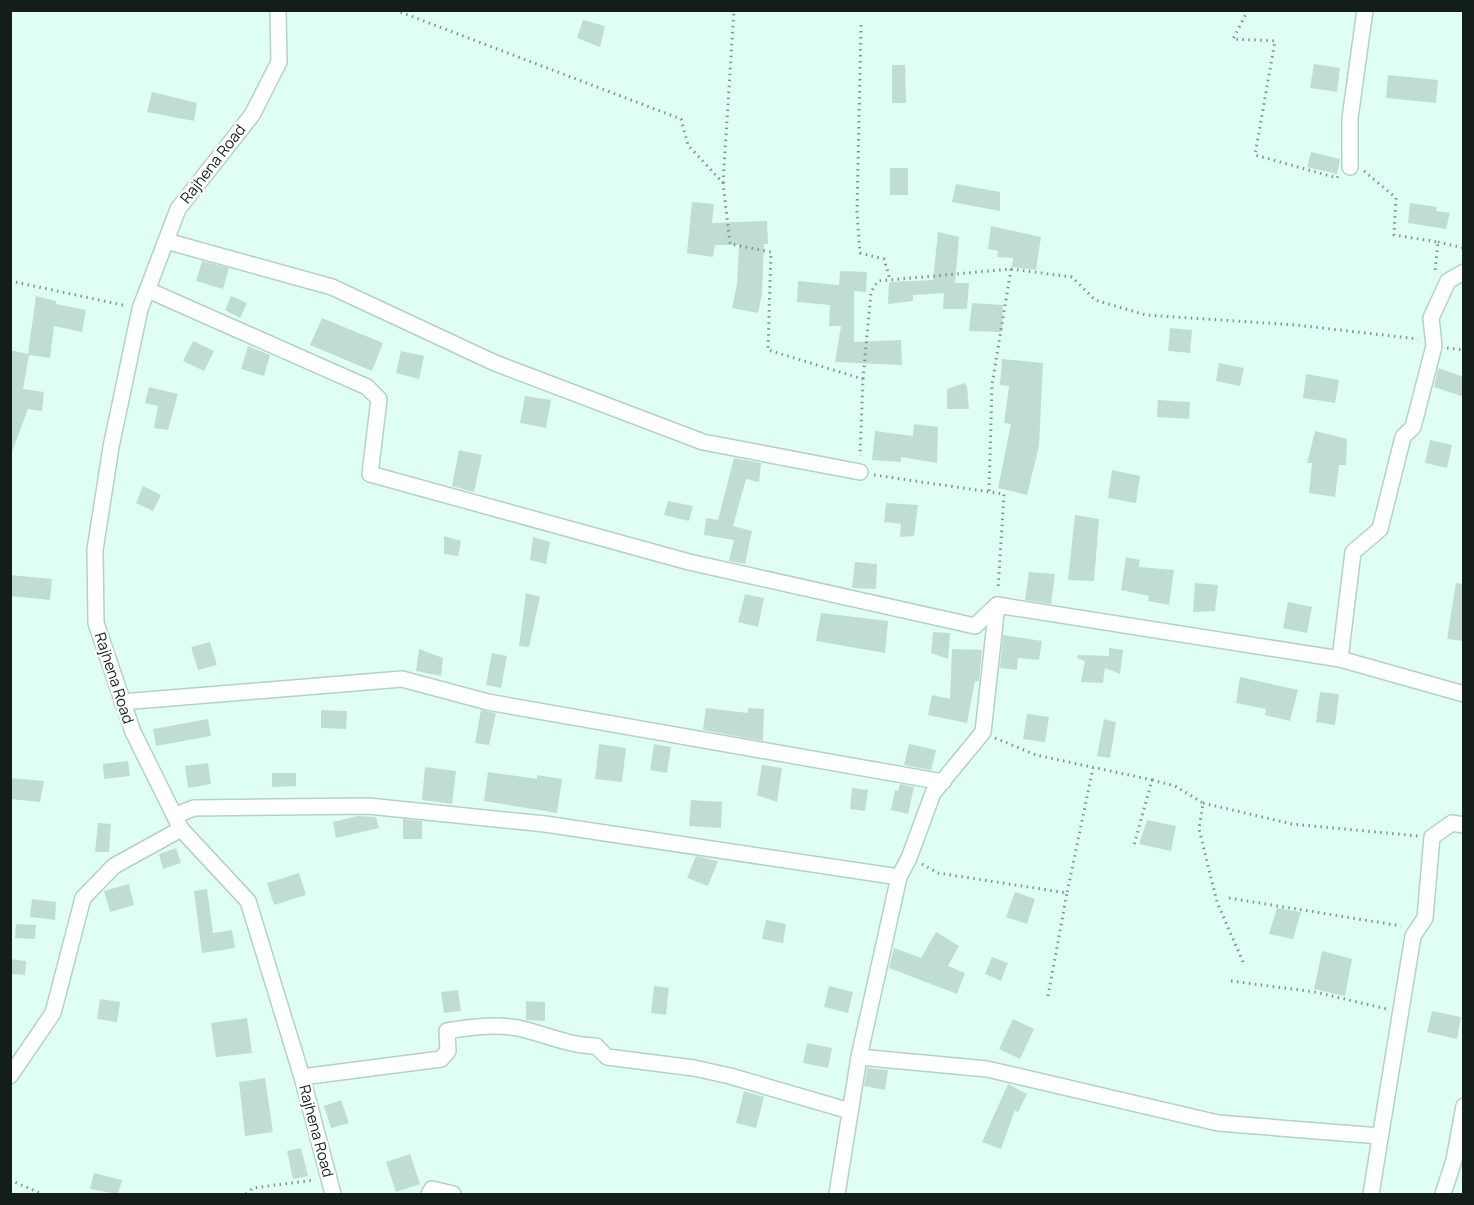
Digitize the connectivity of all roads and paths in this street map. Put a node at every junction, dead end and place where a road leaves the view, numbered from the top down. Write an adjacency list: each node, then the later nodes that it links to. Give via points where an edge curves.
1 (278, 10): 9 (street, Rajhena Road, via 279,62 252,115 178,209)
2 (395, 10): 8 (path, via 681,119 688,145)
3 (734, 10): 8 (path)
4 (1248, 10): 7 (path, via 1233,39 1275,41 1255,155 1337,178 1344,165)
5 (1365, 10): 7 (street, via 1350,118)
6 (861, 24): 15 (path, via 857,213 860,253 884,260)
7 (1350, 167): 10 (path, via 1367,172 1396,198 1394,235)
8 (723, 183): 21 (path, via 730,244 771,252 768,350)
9 (166, 241): 17 (street, Rajhena Road); 22 (street, via 332,287 495,363 704,442)
10 (1438, 242): 11 (path); 14 (path)
11 (1464, 248)
12 (1011, 269): 15 (path); 19 (path, via 1072,277 1095,300 1146,315 1414,337); 23 (path, via 992,385)
13 (1464, 272): 19 (street, via 1448,281 1431,318)
14 (1435, 274)
15 (890, 280): 21 (path, via 878,281 871,292)
16 (10, 281): 18 (path)
17 (148, 290): 18 (street, Rajhena Road); 24 (street, via 367,387 379,399 370,474 689,562 975,626)
18 (140, 309): 27 (street, Rajhena Road, via 111,447 95,550 96,623)
19 (1434, 346): 20 (path); 25 (street, via 1413,427 1403,437 1380,529 1353,552)
20 (1464, 350)
21 (863, 379): 22 (path)
22 (860, 472): 23 (path)
23 (989, 492): 24 (path, via 1004,494)
24 (996, 605): 25 (street); 28 (street)
25 (1340, 660): 26 (street)
26 (1464, 694)
27 (122, 702): 31 (street, via 402,680 488,702); 33 (street, Rajhena Road)
28 (983, 732): 29 (path, via 1036,755); 31 (street)
29 (1093, 768): 30 (path); 39 (path)
30 (1152, 780): 32 (path, via 1175,786); 36 (path)
31 (943, 782): 37 (street, via 933,793)
32 (1203, 802): 35 (path, via 1292,824); 42 (path, via 1199,829 1216,902)
33 (179, 822): 38 (street, via 194,808 369,806 545,824); 47 (street, via 114,866 83,898 53,1013); 48 (street, Rajhena Road, via 248,901)
34 (1464, 825): 35 (street, via 1452,823)
35 (1432, 837): 41 (street, via 1425,918)
36 (1134, 845)
37 (909, 858): 38 (street); 39 (path, via 938,873)
38 (899, 877): 46 (street)
39 (1067, 893): 44 (path)
40 (1229, 898): 41 (path)
41 (1418, 928): 45 (street, via 1413,936)
42 (1243, 962)
43 (1232, 981): 45 (path, via 1314,992)
44 (1048, 996)
45 (1400, 1012): 51 (street)
46 (859, 1057): 50 (street); 51 (street, via 987,1069 1218,1123)
47 (10, 1076)
48 (302, 1077): 50 (street, via 441,1059 448,1051 447,1031 482,1025 518,1028 581,1046 596,1046 607,1057 730,1076); 52 (street, Rajhena Road)
49 (1464, 1106): 61 (street)
50 (850, 1111): 59 (street)
51 (1380, 1136): 60 (street)
52 (328, 1178): 55 (path, via 253,1188); 56 (street, Rajhena Road)
53 (10, 1180): 54 (path)
54 (42, 1194)
55 (246, 1194)
56 (333, 1194)
57 (429, 1194): 58 (street, via 432,1189)
58 (453, 1194)
59 (837, 1194)
60 (1371, 1194)
61 (1443, 1194)

